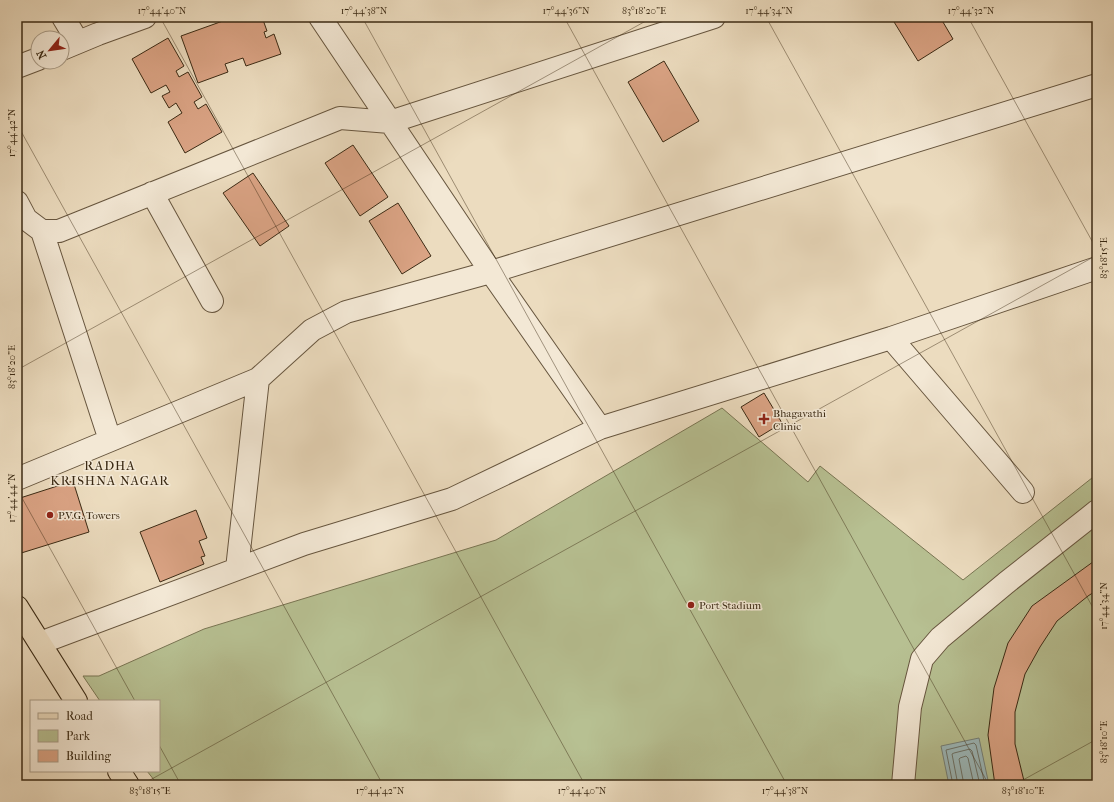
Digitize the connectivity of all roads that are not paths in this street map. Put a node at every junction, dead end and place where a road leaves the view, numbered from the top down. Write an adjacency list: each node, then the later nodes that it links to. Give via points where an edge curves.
1 (62, 17): 5 (street)
2 (145, 17): 6 (street)
3 (320, 17): 10 (street)
4 (714, 17): 10 (street)
5 (66, 30)
6 (70, 46)
7 (30, 62): 8 (street)
8 (17, 67)
9 (1097, 85): 15 (street)
10 (390, 122): 11 (street, via 340,118); 15 (street)
11 (152, 194): 13 (street, via 59,231); 16 (street)
12 (17, 202): 13 (street, via 26,219)
13 (42, 231): 20 (street)
14 (1097, 268): 17 (street)
15 (491, 272): 18 (street, via 346,312 312,330); 19 (street)
16 (212, 301)
17 (891, 338): 19 (street); 22 (street)
18 (258, 379): 20 (street); 24 (street)
19 (600, 428): 24 (street, via 452,499 304,544)
20 (110, 440): 21 (street)
21 (17, 479)
22 (1023, 492)
23 (1097, 511): 30 (street, via 940,638 922,658 910,707)
24 (237, 569): 26 (street)
25 (17, 607): 26 (main road)
26 (40, 643): 27 (main road)
27 (75, 700)
28 (120, 772): 29 (main road)
29 (128, 785)
30 (903, 785)

